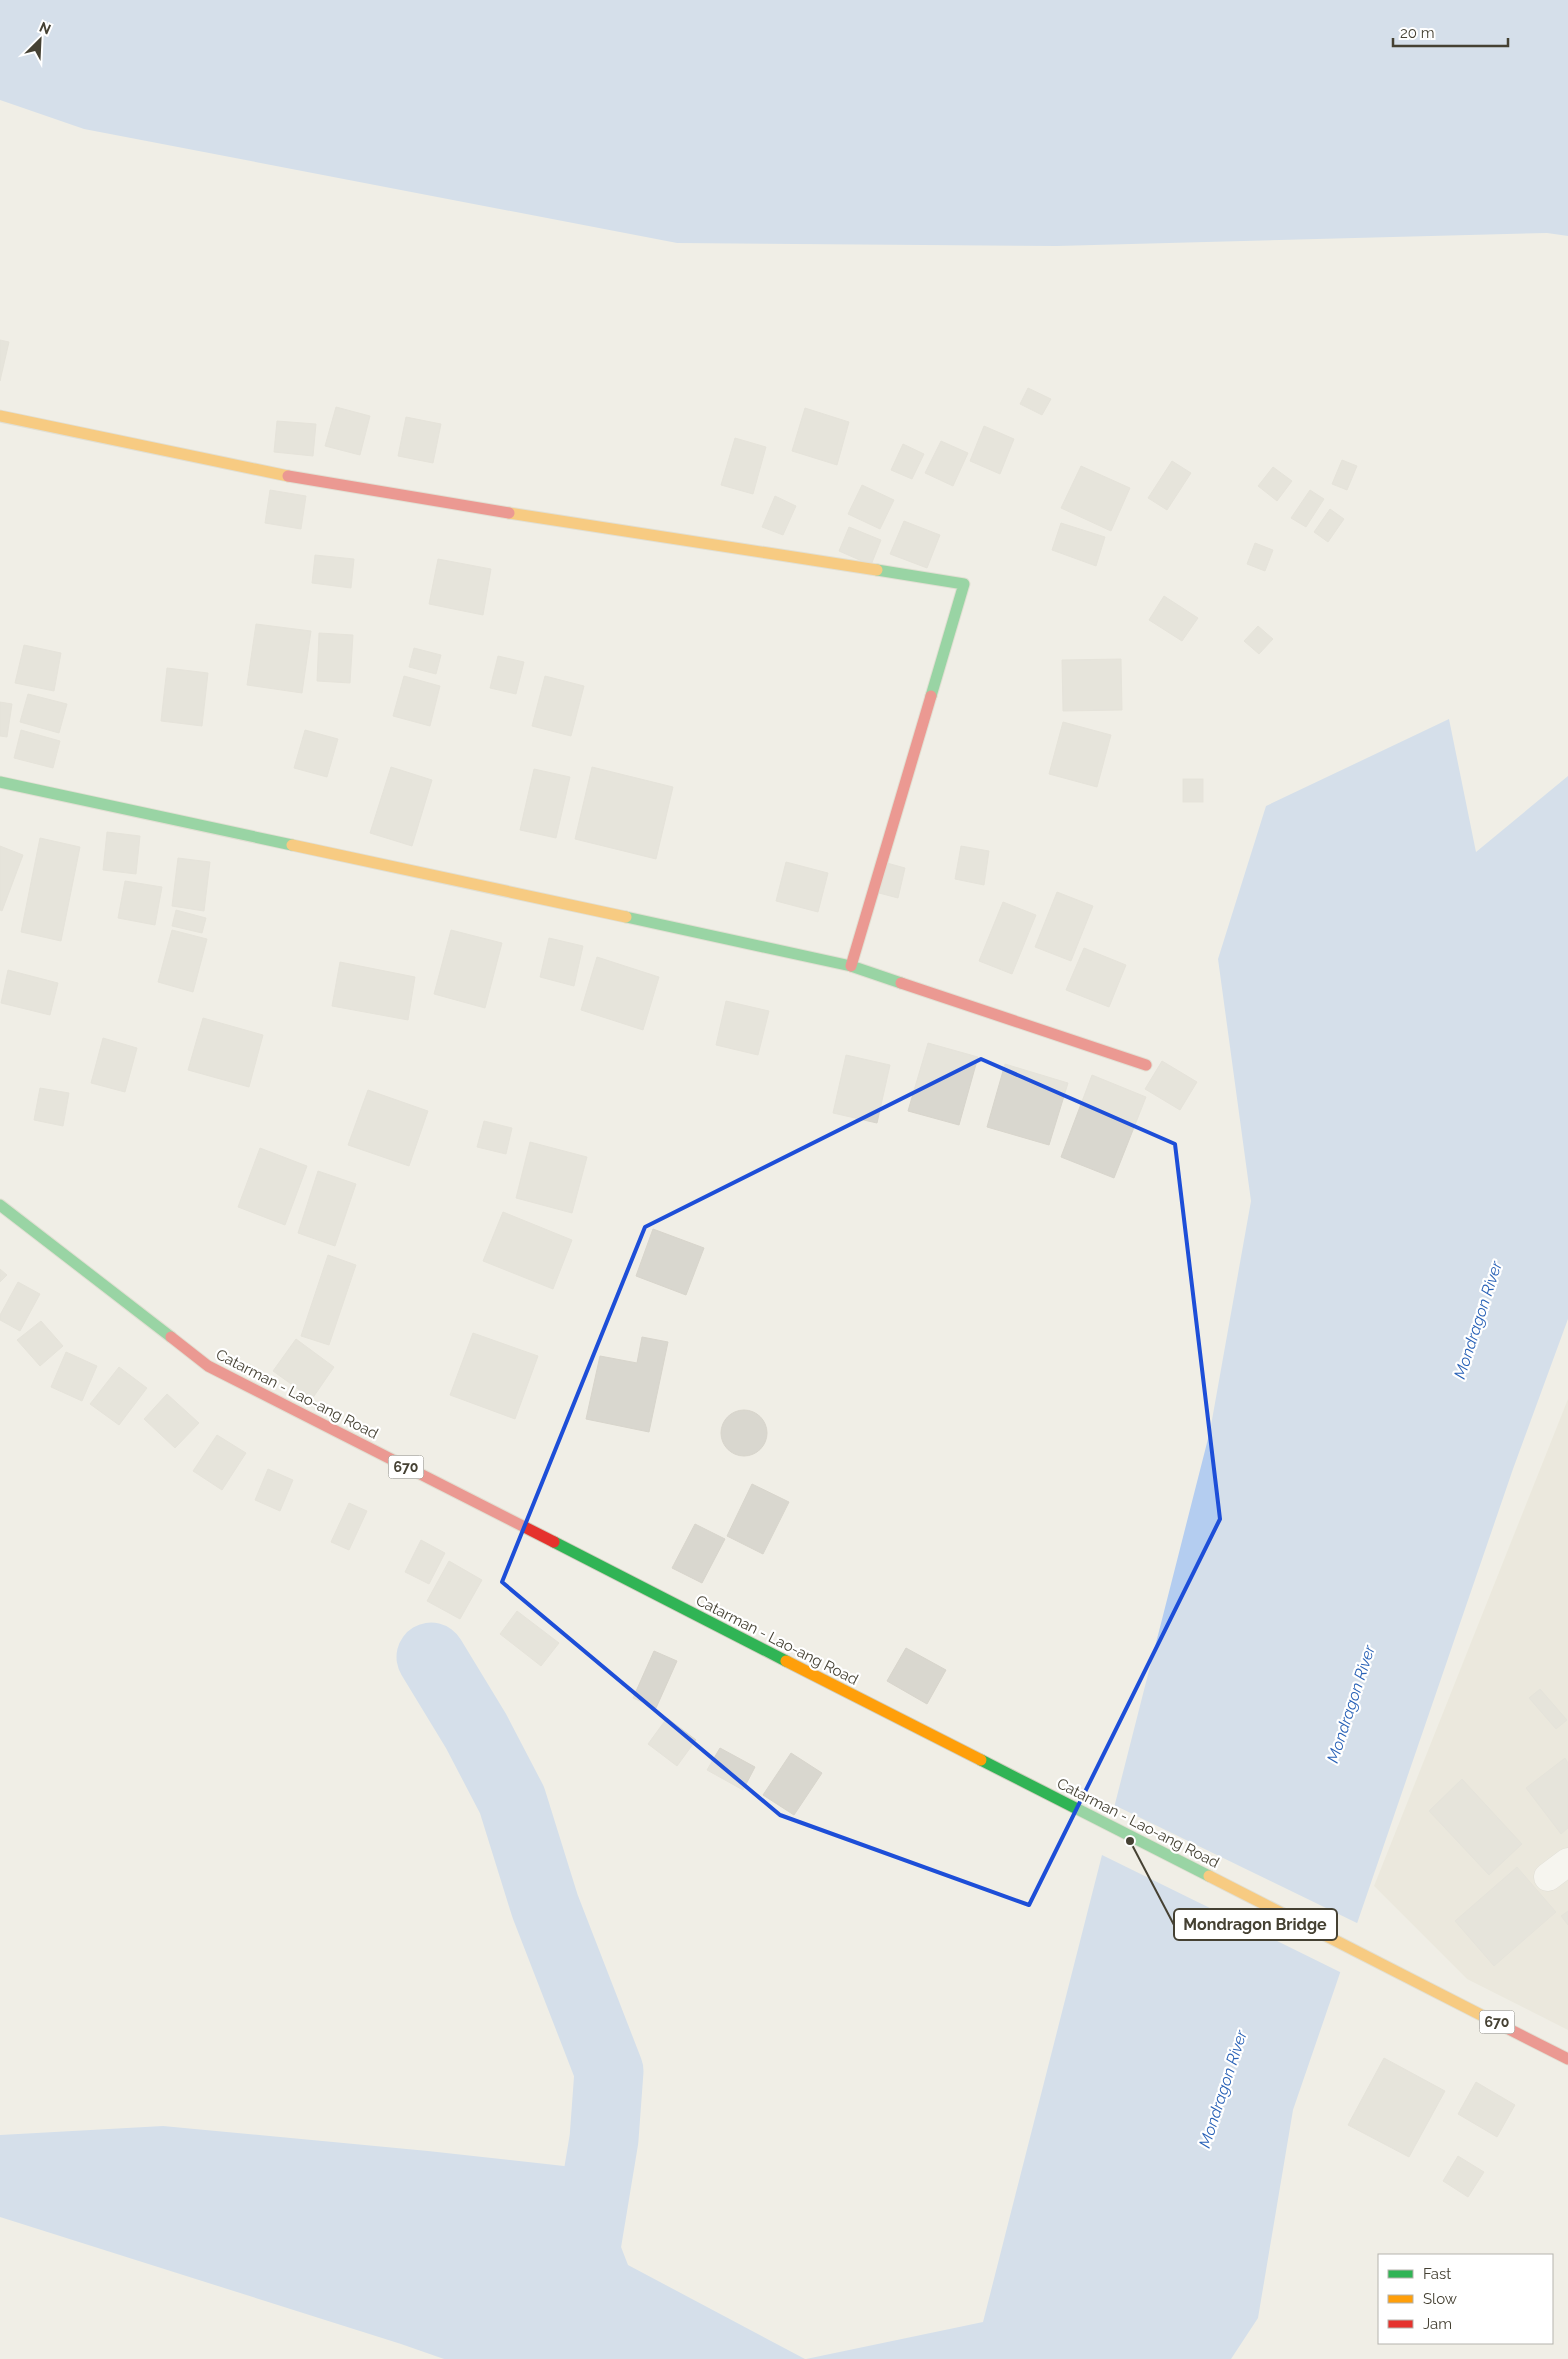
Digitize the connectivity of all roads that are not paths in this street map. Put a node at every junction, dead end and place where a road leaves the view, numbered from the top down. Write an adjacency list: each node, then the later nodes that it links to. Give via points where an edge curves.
1 (0, 416): 3 (street, via 326,484 964,584)
2 (0, 782): 3 (street)
3 (851, 966): 4 (street)
4 (1146, 1065)
5 (0, 1205): 6 (street, Catarman - Lao-ang Road / 670, via 208,1366)
6 (1568, 2059)

